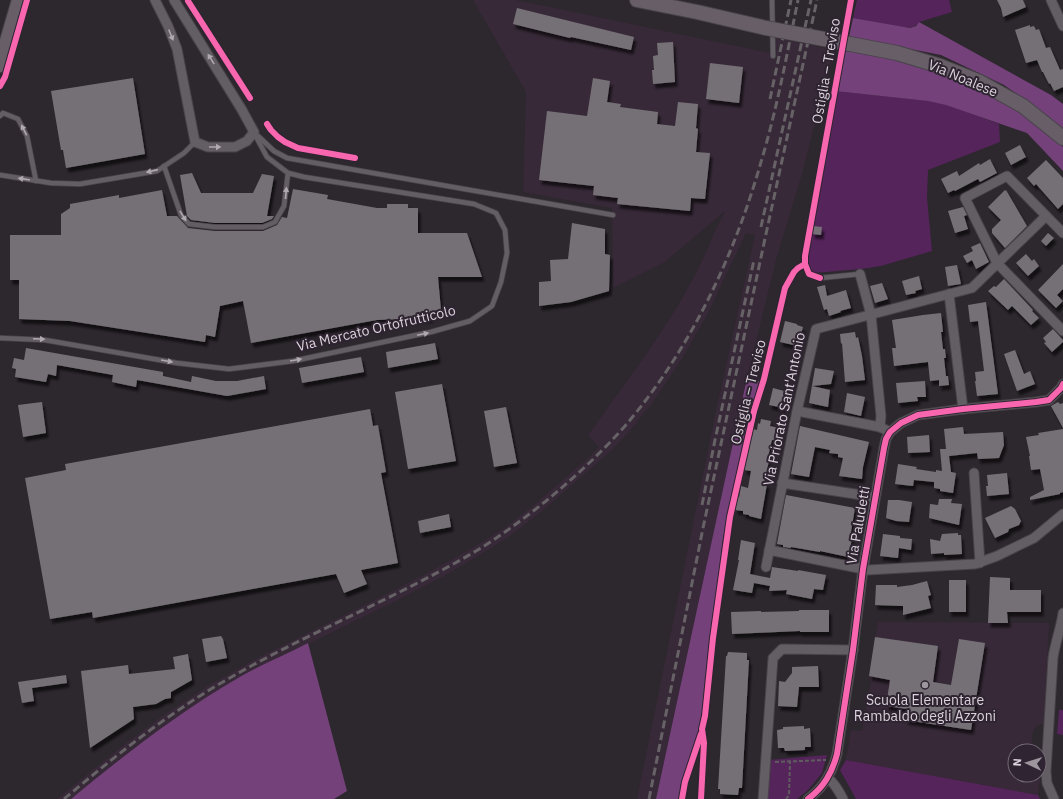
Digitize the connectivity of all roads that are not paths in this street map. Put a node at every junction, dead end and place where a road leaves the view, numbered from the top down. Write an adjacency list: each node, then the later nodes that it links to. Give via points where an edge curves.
1 (19, 0): 9 (main road)
2 (155, 0): 13 (street, one-way to 13, via 177,49)
3 (174, 0): 11 (street, Via Mercato Ortofrutticolo, one-way to 3)
4 (637, 0): 12 (main road, Via Noalese, bridge, via 904,55 940,66 980,82 1023,106)
5 (772, 0): 8 (lane)
6 (1051, 0): 7 (street)
7 (1062, 23)
8 (773, 56)
9 (0, 65)
10 (0, 116): 17 (lane, one-way to 10, via 27,136 18,119 4,113)
11 (254, 132): 13 (street, one-way to 11, via 208,147 235,147 247,142); 15 (lane, Via Mercato Ortofrutticolo, via 267,157); 18 (lane, via 274,151 287,158)
12 (1063, 138)
13 (195, 142): 14 (lane)
14 (164, 166): 15 (lane, one-way to 15, via 181,215 189,224 215,227 263,227 275,222 284,206); 17 (lane, one-way to 17, via 157,171 80,184)
15 (288, 172): 27 (lane, Via Mercato Ortofrutticolo, one-way to 15, via 45,340 230,369 293,361 431,332 470,321 492,306 501,282 507,253 505,230 496,213 474,204 304,177)
16 (0, 175): 17 (lane, one-way to 16)
17 (36, 181)
18 (613, 215)
19 (1046, 216): 20 (street); 21 (street, Via Priorato Sant'Antonio); 21 (street, via 1006,176 965,198)
20 (1063, 233)
21 (997, 263): 24 (street, Via Priorato Sant'Antonio, via 972,288); 26 (street)
22 (860, 274): 23 (lane); 25 (street)
23 (820, 278)
24 (949, 294): 25 (street, Via Priorato Sant'Antonio); 29 (street)
25 (871, 315): 30 (street, Via Priorato Sant'Antonio, via 816,329); 31 (street)
26 (1063, 331)
27 (0, 338)
28 (1063, 384): 29 (street, via 1049,400)
29 (963, 409): 32 (street, via 918,415)
30 (797, 411): 31 (street); 34 (street, Via Priorato Sant'Antonio)
31 (880, 427): 32 (street)
32 (890, 432): 35 (street, Via Paludetti, via 886,439)
33 (974, 472): 38 (street)
34 (782, 483): 35 (street); 37 (street, Via Priorato Sant'Antonio)
35 (875, 497): 40 (street, Via Paludetti)
36 (1063, 514): 38 (street, via 1034,538)
37 (769, 550): 39 (street, Via Priorato Sant'Antonio); 40 (street)
38 (980, 563): 40 (street)
39 (766, 567)
40 (863, 569): 42 (street, Via Paludetti)
41 (1063, 613): 47 (street, via 1053,658 1046,771 1047,783)
42 (853, 650): 43 (street, Via Paludetti, via 837,754); 44 (street, via 782,649 773,658)
43 (828, 778): 45 (street, Via Paludetti); 46 (street)
44 (763, 799)
45 (808, 799)
46 (843, 799)
47 (1054, 799)

